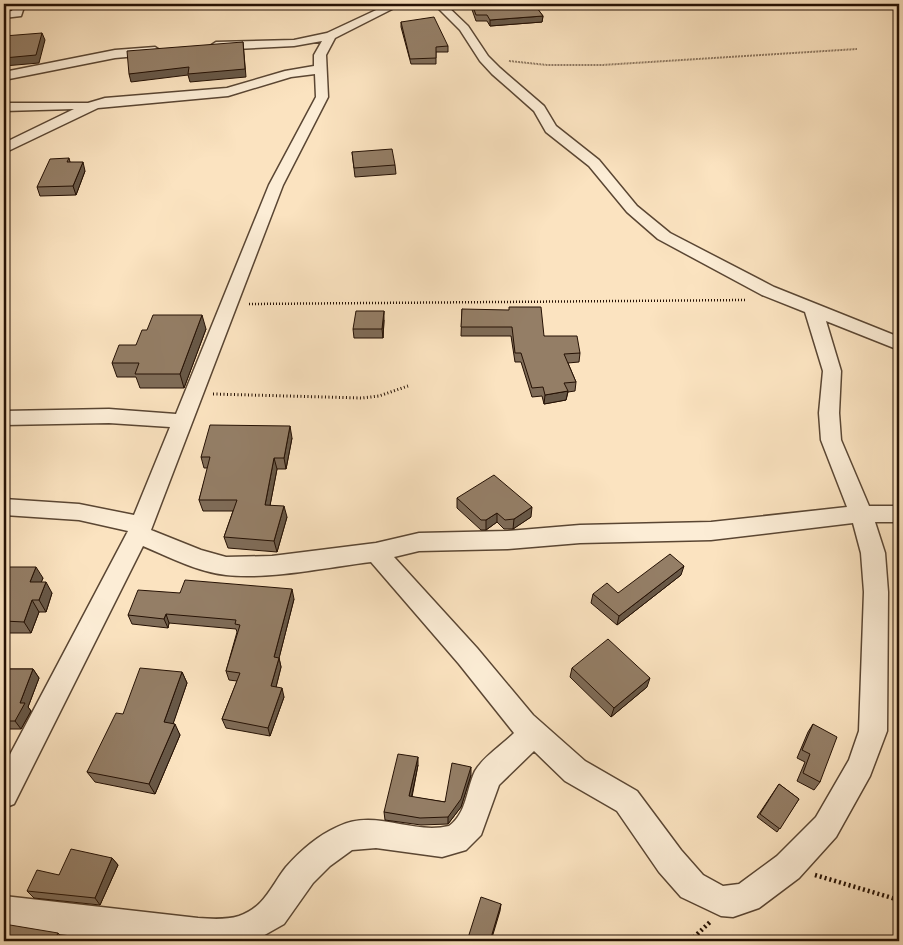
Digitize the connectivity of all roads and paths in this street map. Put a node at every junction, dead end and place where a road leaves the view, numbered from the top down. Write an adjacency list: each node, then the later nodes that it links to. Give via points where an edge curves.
1 (20, 4): 4 (street, via 17,14)
2 (397, 4): 5 (street)
3 (439, 4): 9 (street, via 464,28)
4 (4, 15)
5 (330, 36): 6 (street, via 294,43); 10 (street, via 320,55)
6 (200, 47)
7 (857, 49): 9 (path, via 602,65 546,65)
8 (171, 50): 11 (street, via 115,54)
9 (484, 58): 17 (street, via 538,109 551,129 602,170 643,220 664,236 752,283)
10 (320, 69): 12 (street, via 289,74 228,92 113,100); 16 (street, via 322,97 276,185)
11 (4, 76)
12 (93, 105): 13 (street); 14 (street)
13 (4, 107)
14 (4, 149)
15 (753, 300): 16 (path)
16 (231, 304): 20 (street)
17 (813, 309): 18 (street); 24 (street, via 832,371 831,440)
18 (899, 344)
19 (408, 386): 20 (path, via 362,398)
20 (195, 394): 22 (street)
21 (4, 418): 22 (street, via 109,416)
22 (184, 421): 26 (street)
23 (4, 507): 26 (street, via 79,512)
24 (861, 514): 25 (street); 27 (street, via 711,531 419,542); 30 (street, via 873,554 876,592 873,730 860,767 826,827)
25 (899, 514)
26 (139, 530): 27 (street, via 197,558 226,566 272,565); 29 (street)
27 (376, 552): 28 (street)
28 (534, 734): 30 (street, via 575,771 627,801 692,886 721,901 733,902 748,897); 32 (street, via 484,781 473,821 458,838 431,842 369,833 347,837 326,848 297,879 270,916 237,932 182,932)
29 (4, 794)
30 (788, 867): 31 (path)
31 (899, 900)
32 (4, 912)

